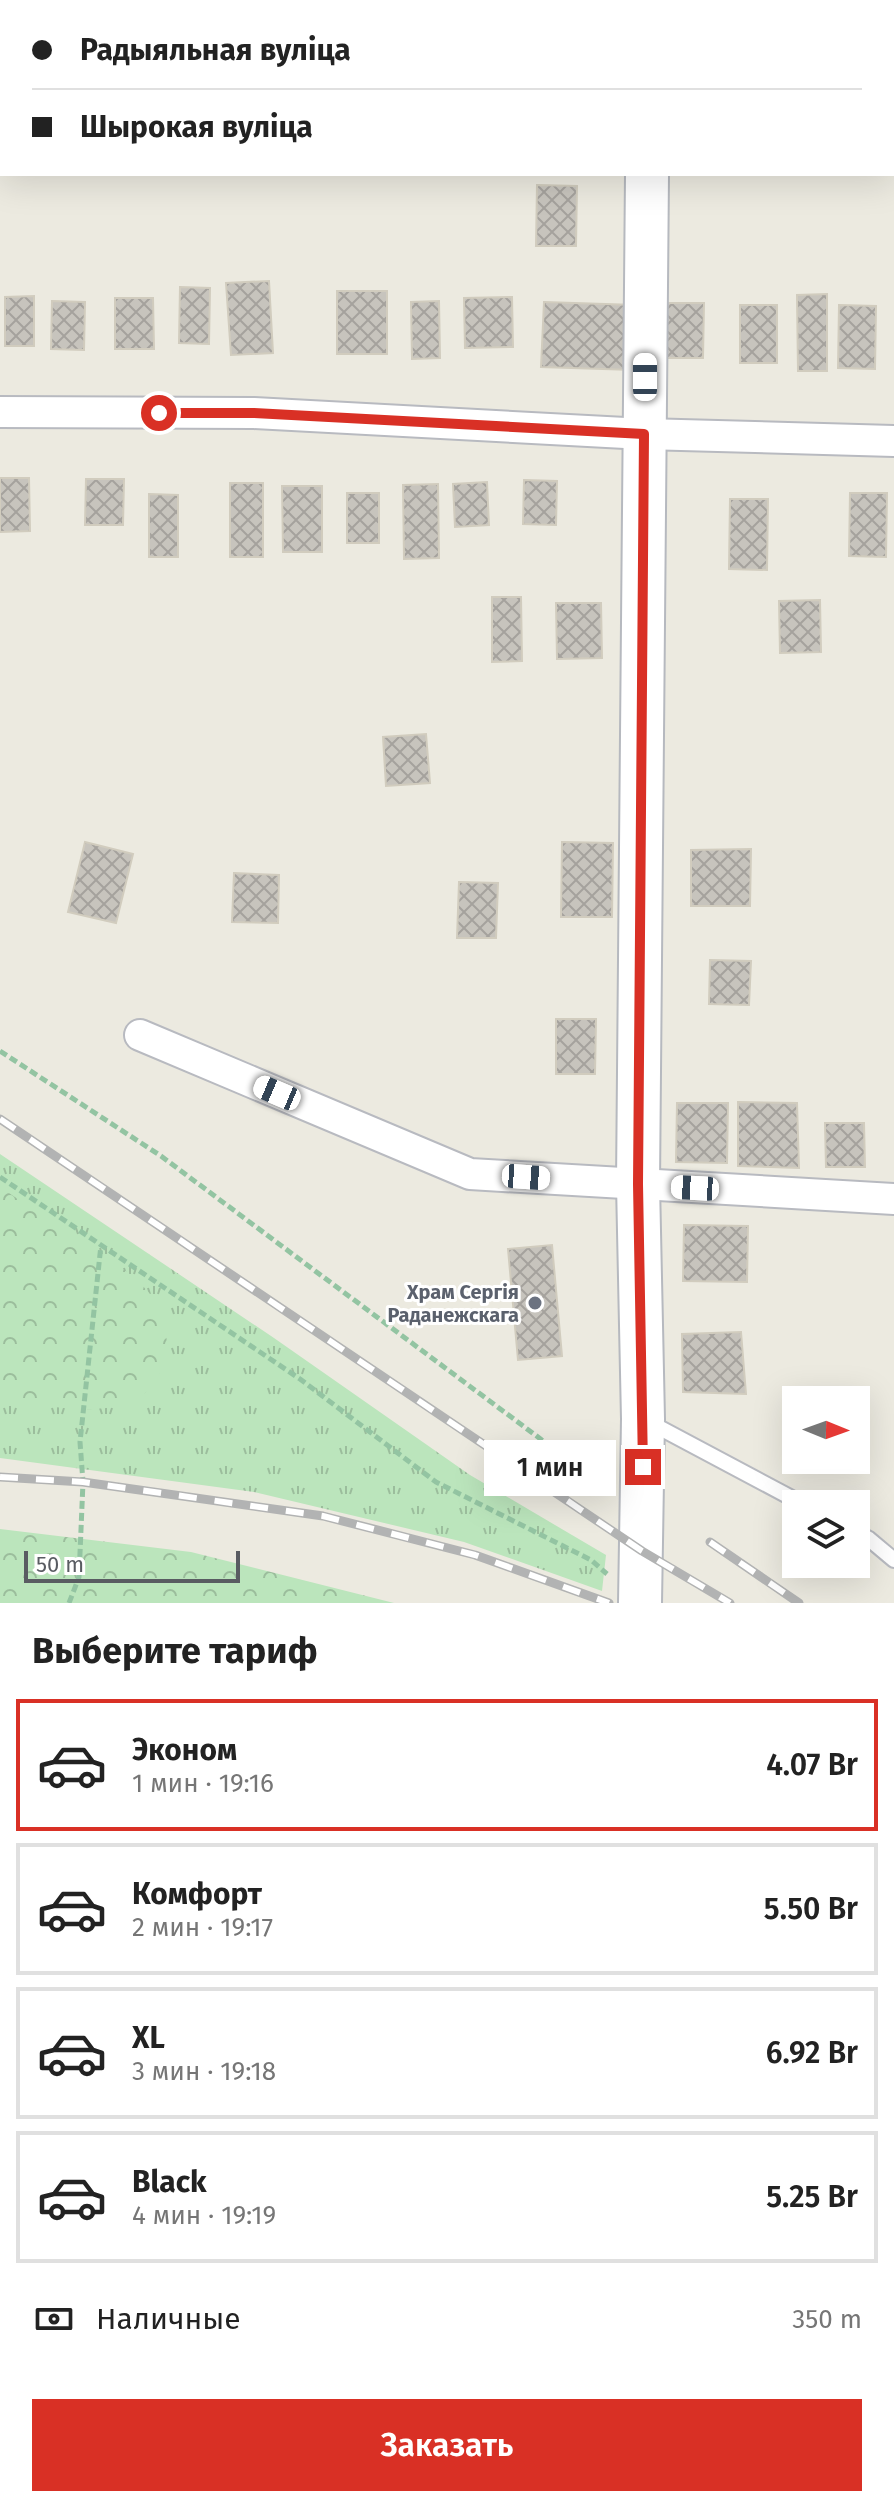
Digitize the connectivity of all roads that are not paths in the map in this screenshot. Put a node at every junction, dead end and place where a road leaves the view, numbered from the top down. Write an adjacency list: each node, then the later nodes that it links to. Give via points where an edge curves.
1 (647, 176): 3 (street)
2 (0, 412): 3 (street, via 254,413)
3 (644, 434): 4 (street); 6 (street)
4 (894, 441)
5 (140, 1035): 6 (street, via 470,1174)
6 (638, 1184): 7 (street); 8 (street)
7 (894, 1199)
8 (643, 1419): 9 (lane); 12 (street, via 642,1515)
9 (782, 1493)
10 (870, 1540): 11 (lane)
11 (894, 1560)
12 (627, 1592)

